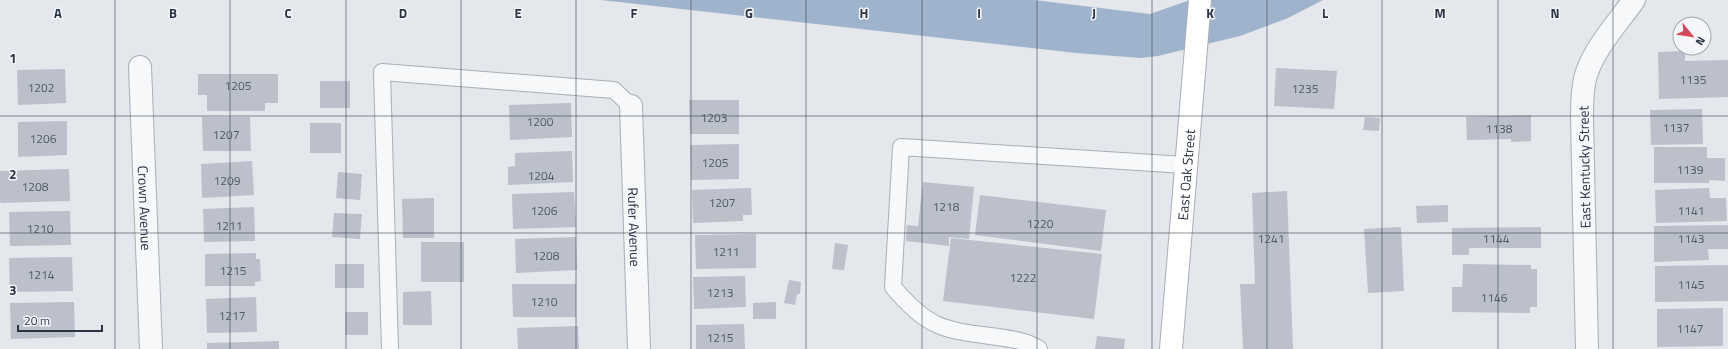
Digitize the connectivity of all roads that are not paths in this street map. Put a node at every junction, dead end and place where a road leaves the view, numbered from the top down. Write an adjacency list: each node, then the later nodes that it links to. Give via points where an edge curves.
1 (1200, 0): 5 (main road, East Oak Street)
2 (1634, 0): 11 (street, East Kentucky Street, via 1593,57 1583,95)
3 (140, 67): 6 (street, Crown Avenue)
4 (631, 106): 7 (lane, via 614,90 382,72); 8 (street, Rufer Avenue)
5 (1185, 165): 9 (lane, via 901,146 892,287 914,311 934,325 954,331 1010,338); 10 (main road, East Oak Street)
6 (151, 349)
7 (390, 349)
8 (639, 349)
9 (1039, 349)
10 (1171, 349)
11 (1587, 349)

